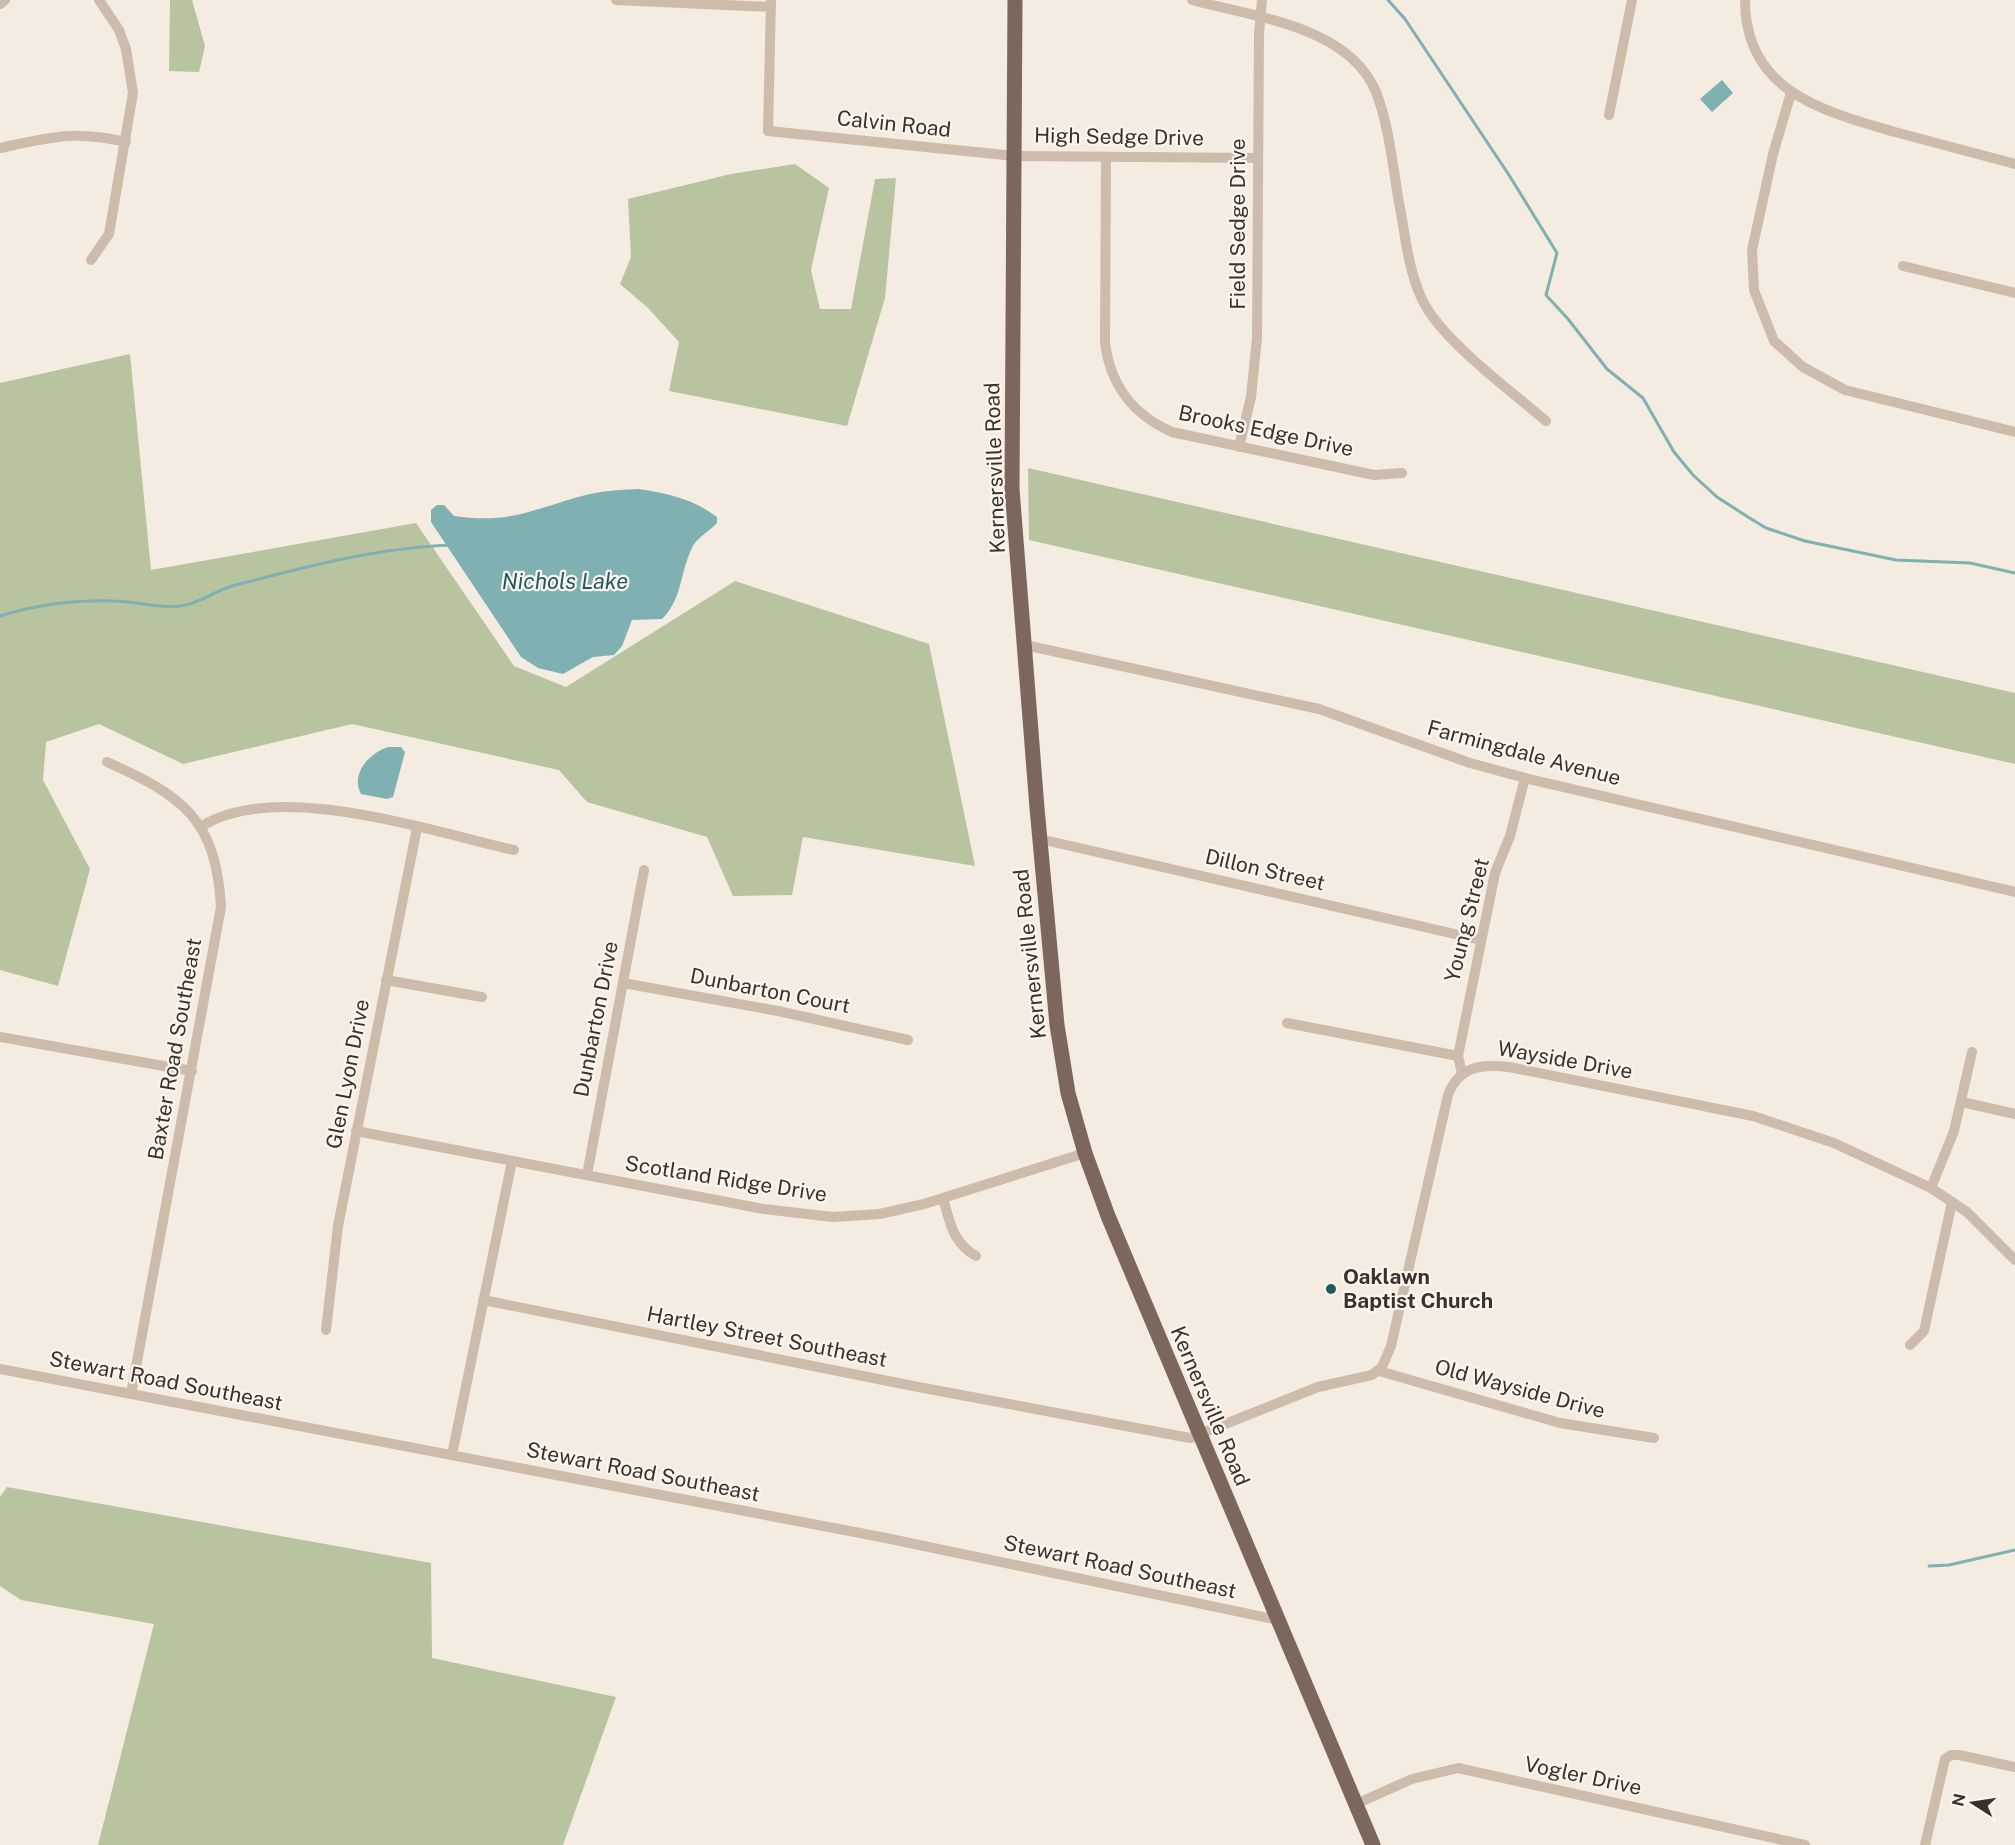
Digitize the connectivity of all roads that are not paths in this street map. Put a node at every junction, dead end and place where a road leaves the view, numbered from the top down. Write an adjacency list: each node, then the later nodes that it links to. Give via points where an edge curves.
1 (5, 0): 9 (street)
2 (99, 0): 14 (street, via 119,30 131,70 133,93)
3 (616, 0): 10 (street)
4 (1015, 0): 16 (main road, Kernersville Road)
5 (1192, 0): 11 (street)
6 (1262, 0): 11 (street, Field Sedge Drive)
7 (1632, 0): 13 (street)
8 (1745, 0): 12 (street, via 1756,52)
9 (0, 4)
10 (771, 4): 16 (street, Calvin Road, via 768,131)
11 (1260, 18): 18 (street, Field Sedge Drive); 23 (street, via 1326,39 1362,68 1381,107 1412,274 1424,304 1453,340)
12 (1791, 93): 19 (street, via 1830,114); 24 (street, via 1752,250 1754,290 1774,340 1803,367 1845,390)
13 (1609, 115)
14 (126, 142): 15 (street, via 80,134); 20 (street, via 109,234)
15 (0, 148)
16 (1015, 156): 17 (street, High Sedge Drive); 27 (main road, Kernersville Road, via 1012,489)
17 (1106, 157): 18 (street, High Sedge Drive); 25 (street, Brooks Edge Drive, via 1105,342 1110,370 1133,407 1157,425)
18 (1258, 158): 25 (street, Field Sedge Drive, via 1255,367)
19 (2015, 164)
20 (91, 260)
21 (1903, 266): 22 (street)
22 (2015, 293)
23 (1546, 421)
24 (2015, 432)
25 (1239, 447): 26 (street, Brooks Edge Drive, via 1374,475)
26 (1402, 473)
27 (1025, 645): 29 (street, Farmingdale Avenue, via 1319,709 1450,757); 32 (main road, Kernersville Road)
28 (107, 762): 30 (street, Baxter Road Southeast, via 154,783)
29 (1525, 778): 35 (street, Farmingdale Avenue); 36 (street, Young Street, via 1510,836 1495,873)
30 (201, 826): 31 (street, via 257,808 296,806 334,809); 45 (street, Baxter Road Southeast, via 219,875 220,907)
31 (417, 828): 33 (street); 37 (street, Glen Lyon Drive)
32 (1040, 839): 36 (street, Dillon Street); 50 (main road, Kernersville Road, via 1057,1025 1068,1092)
33 (514, 850)
34 (644, 870): 38 (street, Dunbarton Drive)
35 (2015, 892)
36 (1481, 940): 44 (street, Young Street)
37 (386, 980): 39 (street); 49 (street, Glen Lyon Drive)
38 (623, 983): 42 (street, Dunbarton Court); 52 (street, Dunbarton Drive)
39 (482, 996)
40 (1287, 1023): 44 (street)
41 (0, 1037): 45 (street)
42 (909, 1040)
43 (1972, 1052): 47 (street)
44 (1458, 1056): 46 (street, Young Street)
45 (192, 1071): 63 (street, Baxter Road Southeast)
46 (1462, 1073): 53 (street, Wayside Drive, via 1483,1065 1509,1067 1753,1116 1834,1143); 62 (street, via 1445,1106 1391,1346)
47 (1962, 1102): 48 (street); 53 (street, via 1946,1156)
48 (2015, 1114)
49 (356, 1131): 51 (street, Scotland Ridge Drive); 59 (street, Glen Lyon Drive, via 337,1236)
50 (1085, 1153): 54 (street, Scotland Ridge Drive); 64 (main road, Kernersville Road)
51 (512, 1161): 52 (street, Scotland Ridge Drive); 58 (street)
52 (587, 1175): 54 (street, Scotland Ridge Drive, via 810,1216 880,1214)
53 (1931, 1188): 55 (street, Wayside Drive)
54 (943, 1199): 56 (street, via 956,1239)
55 (1952, 1202): 57 (street, Wayside Drive, via 1986,1228); 60 (street, via 1924,1331)
56 (976, 1256)
57 (2015, 1260)
58 (483, 1300): 64 (street, Hartley Street Southeast, via 913,1386 1190,1438); 66 (street)
59 (326, 1330)
60 (1910, 1345)
61 (0, 1369): 63 (street, Stewart Road Southeast)
62 (1378, 1371): 64 (street, via 1318,1387); 65 (street, Old Wayside Drive, via 1560,1423)
63 (131, 1394): 66 (street, Stewart Road Southeast)
64 (1198, 1435): 67 (main road, Kernersville Road)
65 (1654, 1438)
66 (452, 1455): 67 (street, Stewart Road Southeast, via 881,1537)
67 (1278, 1620): 69 (main road, Kernersville Road)
68 (2015, 1767): 72 (street, via 1959,1755 1945,1759)
69 (1356, 1804): 70 (main road, Kernersville Road); 71 (street, Vogler Drive, via 1412,1779 1458,1768)
70 (1373, 1845)
71 (1805, 1845)
72 (1925, 1845)

